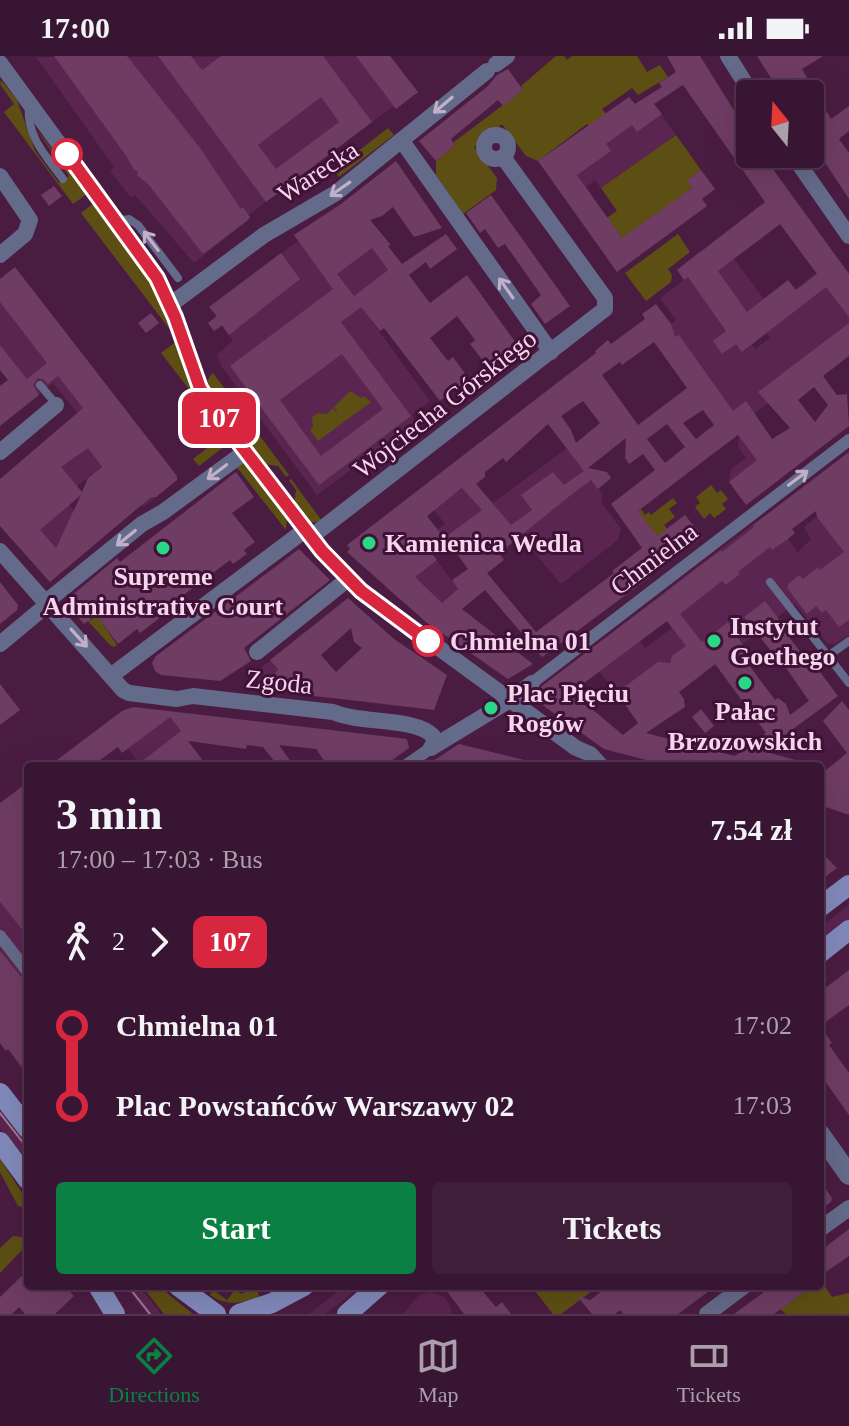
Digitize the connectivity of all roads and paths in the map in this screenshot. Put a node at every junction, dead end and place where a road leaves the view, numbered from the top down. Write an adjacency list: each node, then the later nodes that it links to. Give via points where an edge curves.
1 (728, 56): 4 (street)
2 (0, 63): 5 (street)
3 (497, 64): 6 (street, Warecka, one-way to 6)
4 (743, 80)
5 (29, 104): 10 (lane, via 32,133); 11 (street)
6 (402, 141): 15 (street, Warecka, one-way to 15, via 336,193 273,229); 16 (street, one-way to 6)
7 (503, 157): 16 (street, Wojciecha Górskiego, via 605,298 602,312)
8 (802, 168): 12 (street)
9 (0, 176): 13 (street, via 30,220 28,230)
10 (63, 179)
11 (116, 221): 14 (lane, one-way to 11, via 138,225 129,219); 15 (street)
12 (849, 236)
13 (0, 255)
14 (178, 278)
15 (170, 305): 21 (street, via 200,388)
16 (551, 352): 22 (street, Wojciecha Górskiego)
17 (40, 385): 18 (lane)
18 (56, 405): 20 (street)
19 (849, 440): 32 (street, Chmielna, one-way to 19)
20 (0, 452)
21 (245, 452): 22 (street); 26 (street, one-way to 26, via 142,524)
22 (308, 533): 24 (street); 31 (street, Wojciecha Górskiego)
23 (0, 551): 26 (street)
24 (348, 579): 29 (street); 34 (street)
25 (770, 582): 30 (lane)
26 (47, 603): 28 (street); 31 (street, one-way to 31)
27 (849, 641): 30 (lane)
28 (0, 644)
29 (257, 652)
30 (828, 656): 33 (lane)
31 (112, 675): 35 (street, Zgoda, via 133,694 333,712 419,727 433,736)
32 (532, 683): 34 (street, Chmielna)
33 (849, 683)
34 (510, 700): 35 (street, Chmielna); 36 (street)
35 (431, 748): 37 (street, Chmielna)
36 (576, 748): 38 (street); 39 (street)
37 (411, 762)
38 (586, 762)
39 (597, 762)
40 (849, 885): 41 (main road)
41 (824, 904)
42 (849, 930): 44 (main road)
43 (0, 936): 45 (street)
44 (824, 950)
45 (24, 967)
46 (0, 1093): 47 (main road)
47 (24, 1124)
48 (824, 1140): 51 (street)
49 (0, 1142): 50 (main road)
50 (24, 1175)
51 (849, 1175)
52 (849, 1208): 53 (street)
53 (824, 1226)
54 (100, 1290): 59 (main road)
55 (183, 1290): 60 (main road)
56 (296, 1290): 61 (main road)
57 (374, 1290): 62 (main road)
58 (739, 1290): 63 (street)
59 (115, 1314)
60 (216, 1314)
61 (239, 1314)
62 (347, 1314)
63 (707, 1314)

